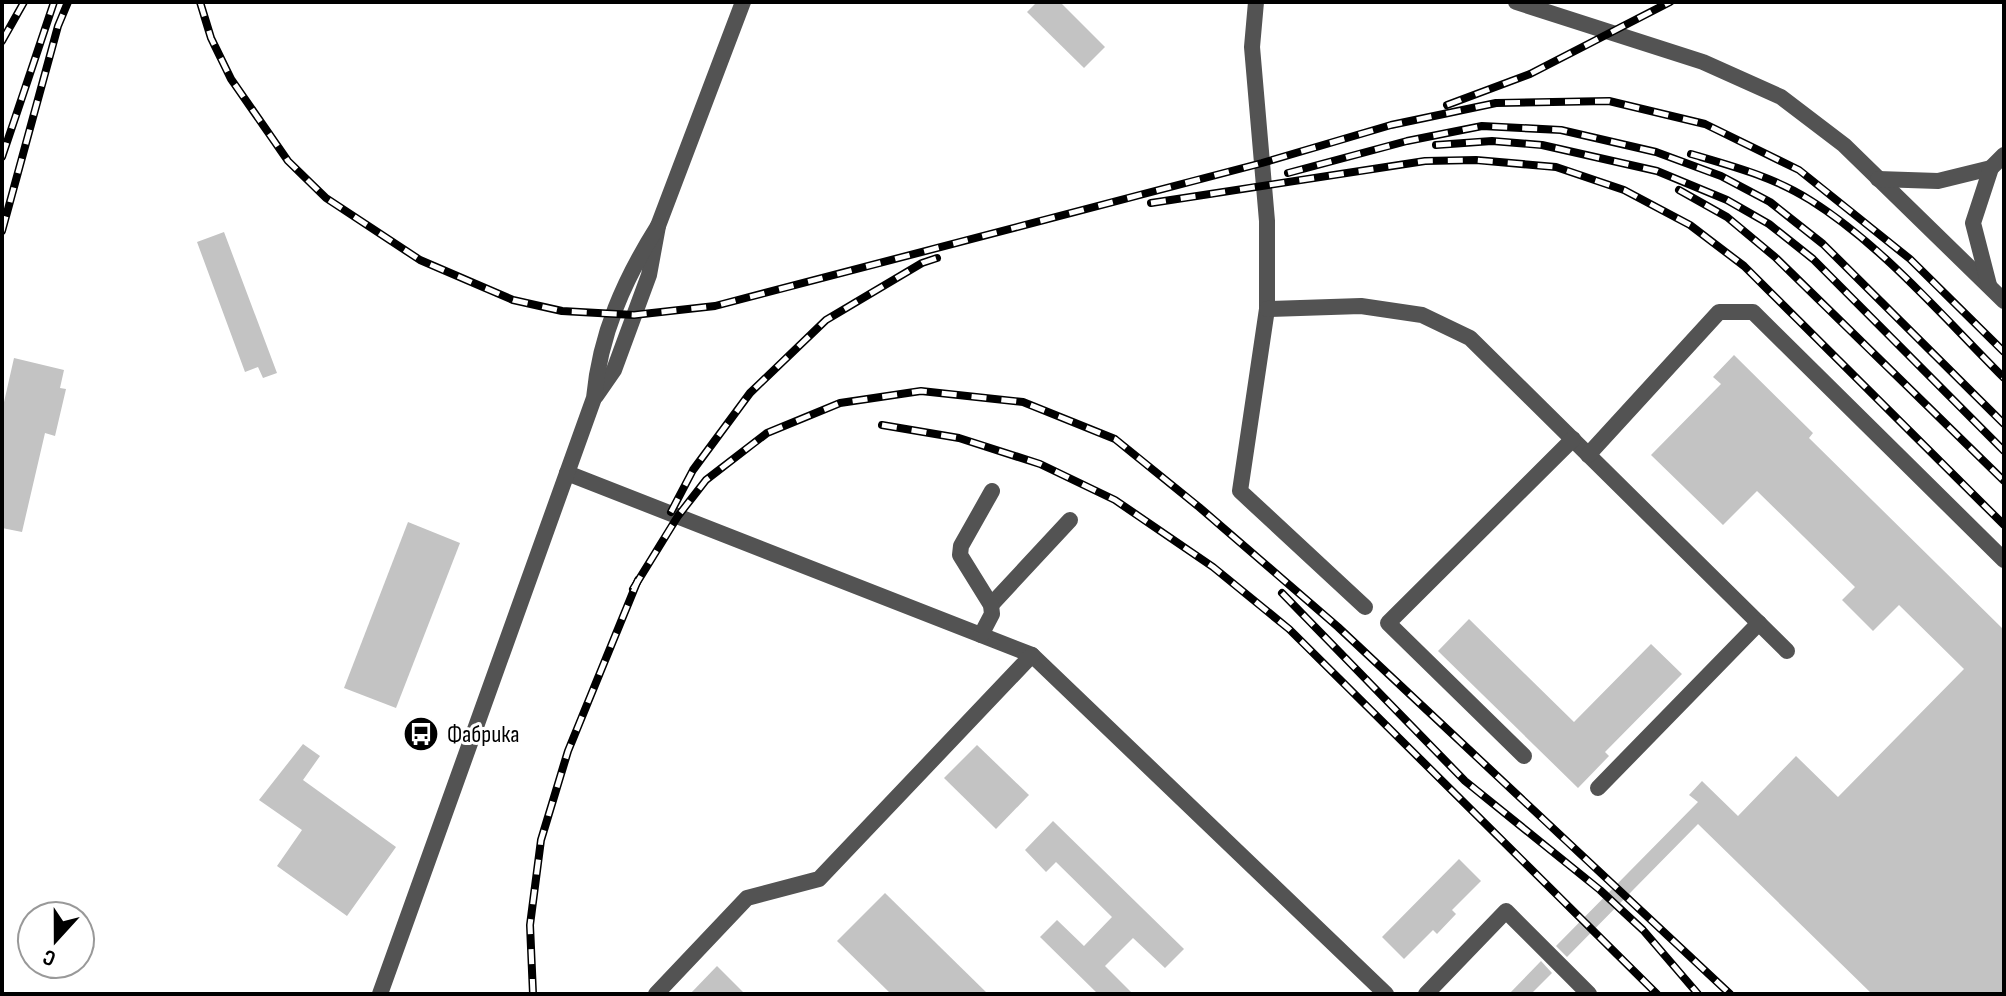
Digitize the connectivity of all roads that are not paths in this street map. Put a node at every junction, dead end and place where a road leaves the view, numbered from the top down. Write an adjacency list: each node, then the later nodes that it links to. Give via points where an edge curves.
1 (743, 2): 12 (street, via 658,226 631,268 614,313 597,364 594,398)
2 (1256, 2): 9 (street, via 1252,47 1267,221)
3 (1516, 2): 6 (street, via 1703,62 1781,97 1844,145)
4 (2004, 155): 5 (street)
5 (1991, 168): 6 (street, via 1938,181); 7 (street, via 1973,223)
6 (1878, 179): 7 (street)
7 (1989, 286): 8 (street)
8 (2004, 301)
9 (1267, 309): 10 (street, via 1361,306 1422,315 1470,338); 17 (street, via 1240,491)
10 (1573, 439): 11 (street); 22 (street, via 1388,623)
11 (1588, 455): 15 (street, via 1719,312 1753,312); 18 (street)
12 (567, 473): 19 (street); 24 (street)
13 (992, 491): 16 (street, via 960,555)
14 (1070, 520): 16 (street)
15 (2004, 560)
16 (991, 605): 19 (street)
17 (1365, 607)
18 (1759, 623): 20 (street); 23 (street)
19 (981, 635): 21 (street)
20 (1787, 651)
21 (1032, 655): 25 (street, via 819,879 747,898); 26 (street)
22 (1524, 756)
23 (1598, 788)
24 (380, 994)
25 (656, 994)
26 (1386, 994)
27 (1426, 994): 28 (street, via 1506,911)
28 (1589, 994)

